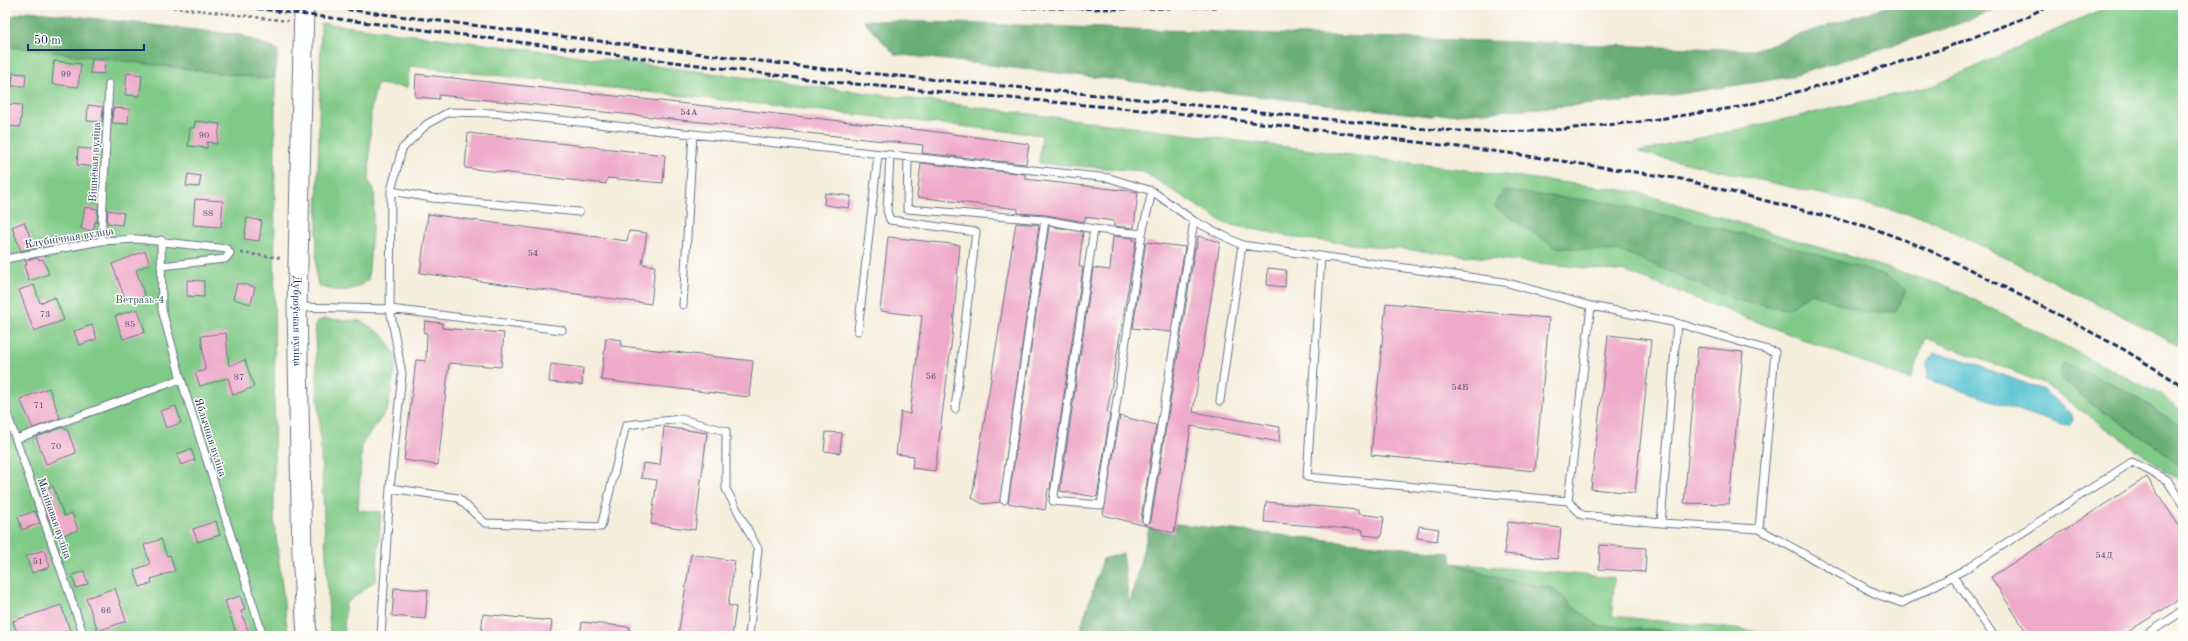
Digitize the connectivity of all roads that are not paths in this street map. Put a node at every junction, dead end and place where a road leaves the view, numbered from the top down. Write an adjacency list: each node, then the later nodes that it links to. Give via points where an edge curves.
1 (304, 5): 22 (main road, Дуброўская вуліца)
2 (109, 84): 15 (lane, Вішнёвая вуліца)
3 (693, 134): 4 (lane); 7 (lane, via 493,113 449,112 427,124 402,149); 20 (lane)
4 (878, 155): 5 (lane); 26 (lane)
5 (890, 156): 6 (lane); 30 (lane, via 887,211 890,220 976,232)
6 (908, 157): 8 (lane, via 1109,178); 10 (lane, via 907,209)
7 (391, 191): 9 (lane, via 432,198); 23 (lane)
8 (1152, 191): 11 (lane); 13 (lane)
9 (579, 212)
10 (1045, 220): 12 (lane); 33 (lane)
11 (1194, 221): 16 (lane); 36 (lane)
12 (1094, 229): 13 (lane); 13 (lane, via 1053,501 1101,505)
13 (1142, 234)
14 (161, 240): 15 (lane, Клубнічная вуліца); 19 (lane, Яблычная вуліца); 19 (lane, Клубнічная вуліца, via 227,249 230,253 225,259)
15 (101, 241): 18 (lane, Клубнічная вуліца)
16 (1242, 245): 17 (lane); 28 (lane)
17 (1322, 256): 21 (lane, via 1504,282); 34 (lane, via 1307,477)
18 (5, 259)
19 (161, 266): 27 (lane, Яблычная вуліца, via 162,310)
20 (683, 306)
21 (1590, 306): 24 (lane); 34 (lane)
22 (297, 307): 23 (lane); 43 (main road, Дуброўская вуліца, via 302,554)
23 (390, 308): 25 (lane); 32 (lane, via 402,374)
24 (1677, 323): 37 (lane); 38 (lane, via 1775,352)
25 (562, 330)
26 (858, 331)
27 (181, 379): 31 (lane); 42 (lane, Яблычная вуліца)
28 (1220, 401)
29 (5, 408): 31 (lane, Малінавая вуліца)
30 (955, 409)
31 (16, 439): 41 (lane, Малінавая вуліца)
32 (390, 488): 44 (lane); 45 (lane, via 458,498 485,523 601,527 626,425 681,419 726,431 726,489 758,549)
33 (1004, 500)
34 (1568, 501): 37 (lane, via 1582,515)
35 (2183, 505): 39 (lane, via 2167,480 2132,462)
36 (1146, 520)
37 (1662, 523): 38 (lane)
38 (1759, 529): 39 (lane, via 1876,594 1902,603)
39 (1953, 576): 46 (lane)
40 (2183, 611): 47 (lane)
41 (84, 636)
42 (263, 636)
43 (307, 636)
44 (381, 636)
45 (749, 636)
46 (1994, 636)
47 (2144, 636)

